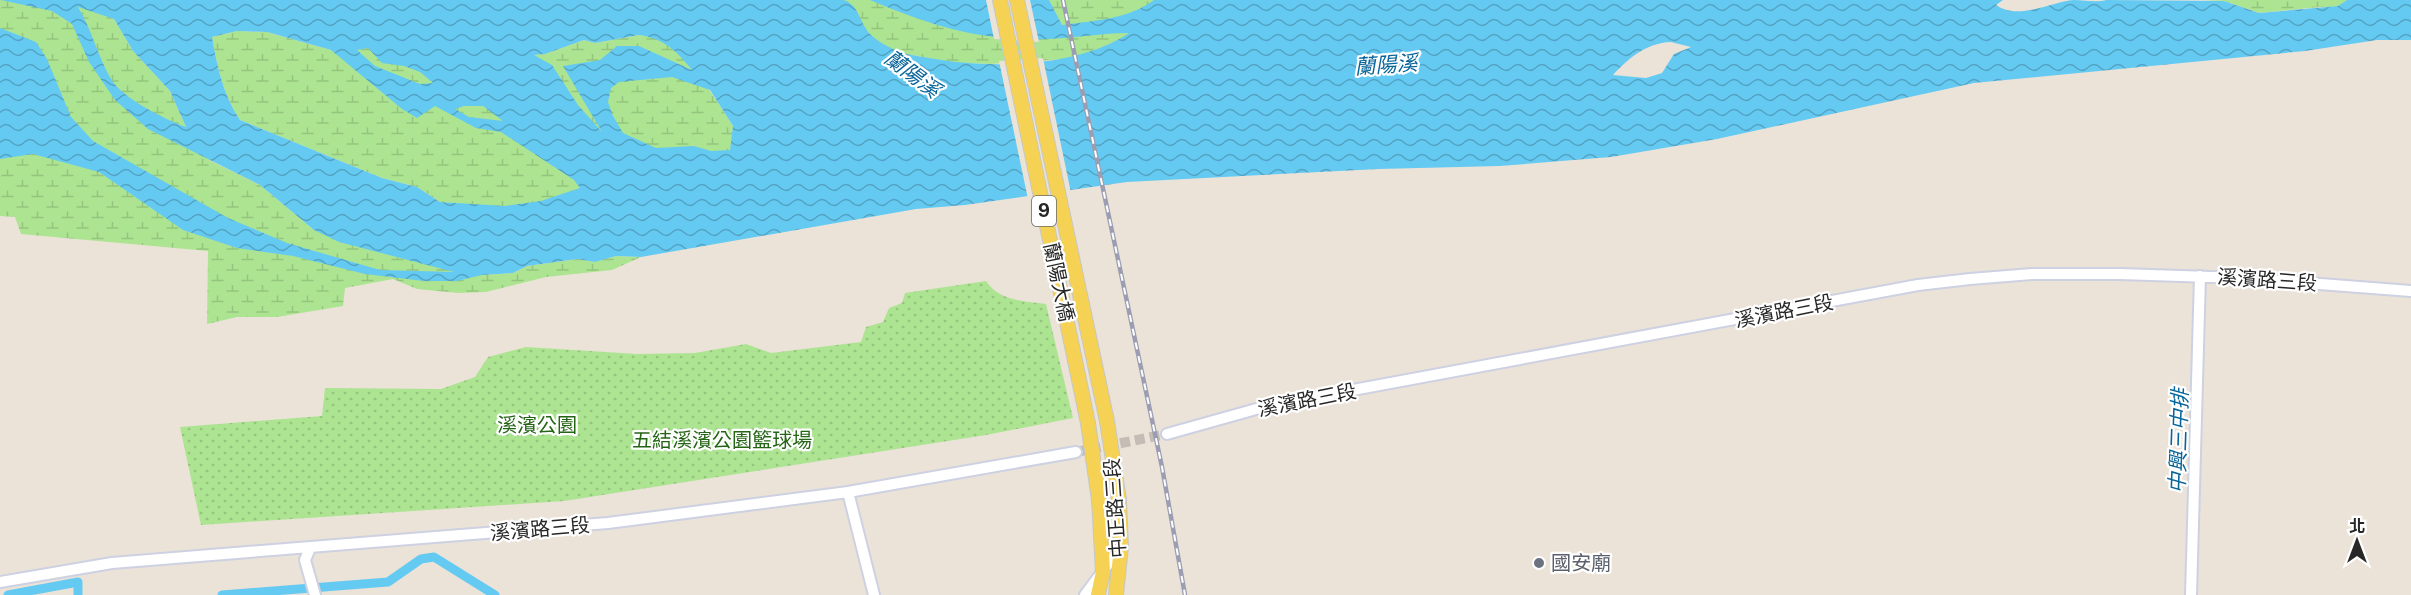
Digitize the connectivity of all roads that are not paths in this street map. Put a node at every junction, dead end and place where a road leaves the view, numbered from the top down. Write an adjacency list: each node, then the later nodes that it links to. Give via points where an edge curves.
1 (1000, 0): 6 (main road, 蘭陽大橋 / 9)
2 (1017, 0): 5 (main road, 蘭陽大橋 / 9)
3 (2200, 276): 4 (street, 溪濱路三段); 7 (street, 溪濱路三段, via 2032,274 1918,285 1267,406); 19 (street)
4 (2411, 291)
5 (1107, 420): 10 (main road, 中正路三段 / 9, bridge, via 1119,500)
6 (1088, 423): 12 (main road, 中正路三段 / 9, bridge, via 1099,500)
7 (1167, 434)
8 (1076, 452): 9 (street, 溪濱路三段)
9 (848, 492): 11 (street, 溪濱路三段, via 581,526); 15 (street)
10 (1121, 547): 12 (street); 18 (main road, 中正路三段 / 9)
11 (309, 548): 13 (street, 溪濱路三段, via 112,563); 14 (street, via 305,560)
12 (1103, 572): 16 (street); 17 (main road, 中正路三段 / 9)
13 (0, 582)
14 (314, 594)
15 (874, 595)
16 (1085, 595)
17 (1098, 595)
18 (1116, 595)
19 (2191, 595)

